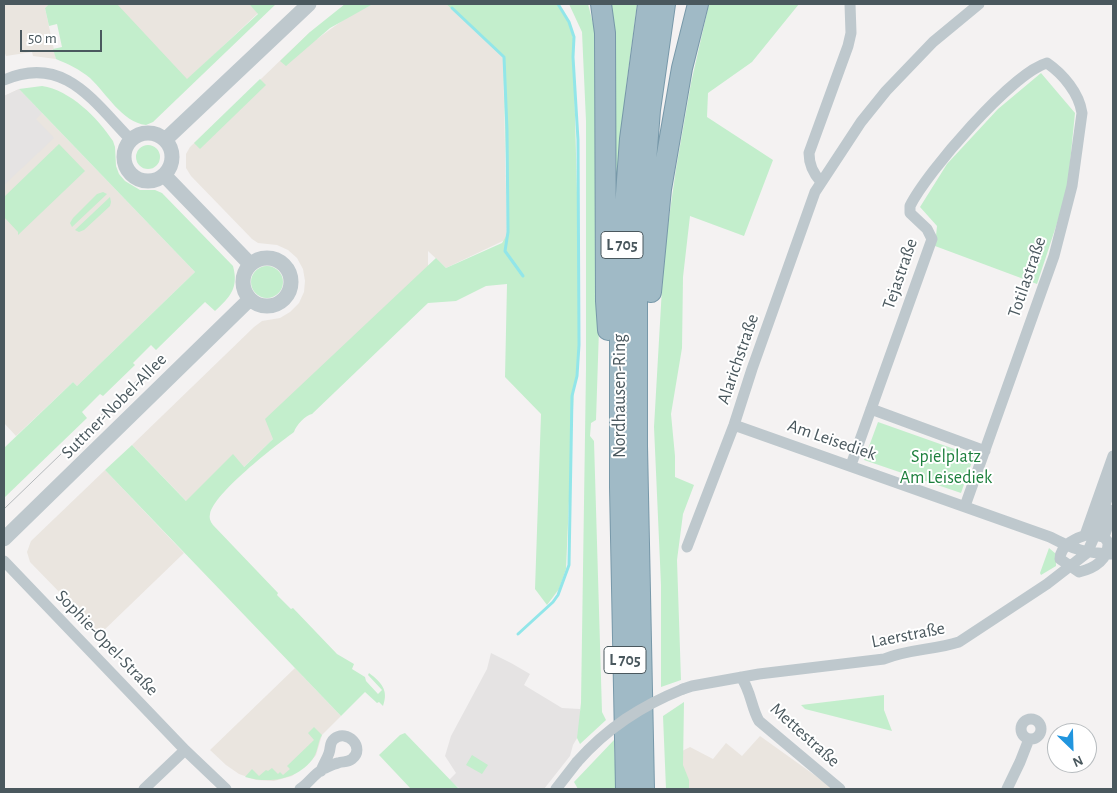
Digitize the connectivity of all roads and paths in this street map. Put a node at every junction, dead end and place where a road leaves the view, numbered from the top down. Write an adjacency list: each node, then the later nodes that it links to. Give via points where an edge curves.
1 (309, 4): 11 (street)
2 (601, 4): 23 (highway, via 606,33 606,301)
3 (648, 4): 23 (highway, Nordhausen-Ring / L 705, via 630,138 620,277)
4 (665, 4): 18 (highway, Nordhausen-Ring / L 705, via 650,110 641,226)
5 (698, 4): 18 (highway, via 682,68 661,189)
6 (850, 4): 13 (street, via 848,46 809,153 813,173)
7 (979, 4): 13 (street, Alarichstraße, via 933,42 886,91)
8 (1047, 62): 16 (street, Tejastraße, via 1026,74 996,102 944,157 910,206 910,213 927,229 932,239); 19 (street, Totilastraße, via 1081,105 1072,186 1054,256)
9 (4, 80): 10 (street, via 28,72 45,72 72,82)
10 (131, 140): 11 (street, via 148,133); 12 (street, via 124,153 130,174 144,181 158,180)
11 (165, 140): 12 (street, via 172,154 169,169)
12 (164, 175): 14 (street)
13 (821, 182): 17 (street, Alarichstraße)
14 (250, 264): 15 (street, via 243,281); 15 (street, via 262,258 274,258 285,265 292,283 288,295 273,306 260,305)
15 (250, 299): 27 (street, Suttner-Nobel-Allee)
16 (871, 409): 19 (street); 21 (street, Tejastraße)
17 (734, 425): 21 (street, Am Leisediek); 29 (street, Alarichstraße)
18 (637, 446): 43 (highway, Nordhausen-Ring / L 705)
19 (984, 451): 24 (street, Totilastraße)
20 (1113, 456): 26 (street)
21 (851, 465): 24 (street, Am Leisediek)
22 (1113, 481): 26 (street)
23 (620, 487): 42 (highway, Nordhausen-Ring / L 705)
24 (965, 506): 28 (street, Am Leisediek)
25 (1113, 510): 26 (street)
26 (1095, 536): 28 (street); 30 (street); 31 (street, via 1108,542)
27 (4, 539)
28 (1066, 545): 30 (street, Am Leisediek); 33 (street, via 1060,558)
29 (687, 547)
30 (1087, 553): 31 (street); 33 (street, Laerstraße)
31 (1110, 554): 33 (street, Laerstraße, via 1097,566)
32 (4, 561): 36 (street, Sophie-Opel-Straße)
33 (1075, 570): 34 (street, Laerstraße, via 959,642 884,659)
34 (741, 677): 41 (street, Laerstraße, bridge, via 683,689 619,722 597,740); 44 (street, Mettestraße, via 759,720)
35 (1029, 739): 45 (street)
36 (185, 750): 38 (street); 39 (street, Sophie-Opel-Straße)
37 (321, 771): 40 (street)
38 (144, 789)
39 (226, 789)
40 (300, 789)
41 (556, 789)
42 (626, 789)
43 (644, 789)
44 (840, 789)
45 (1007, 789)

